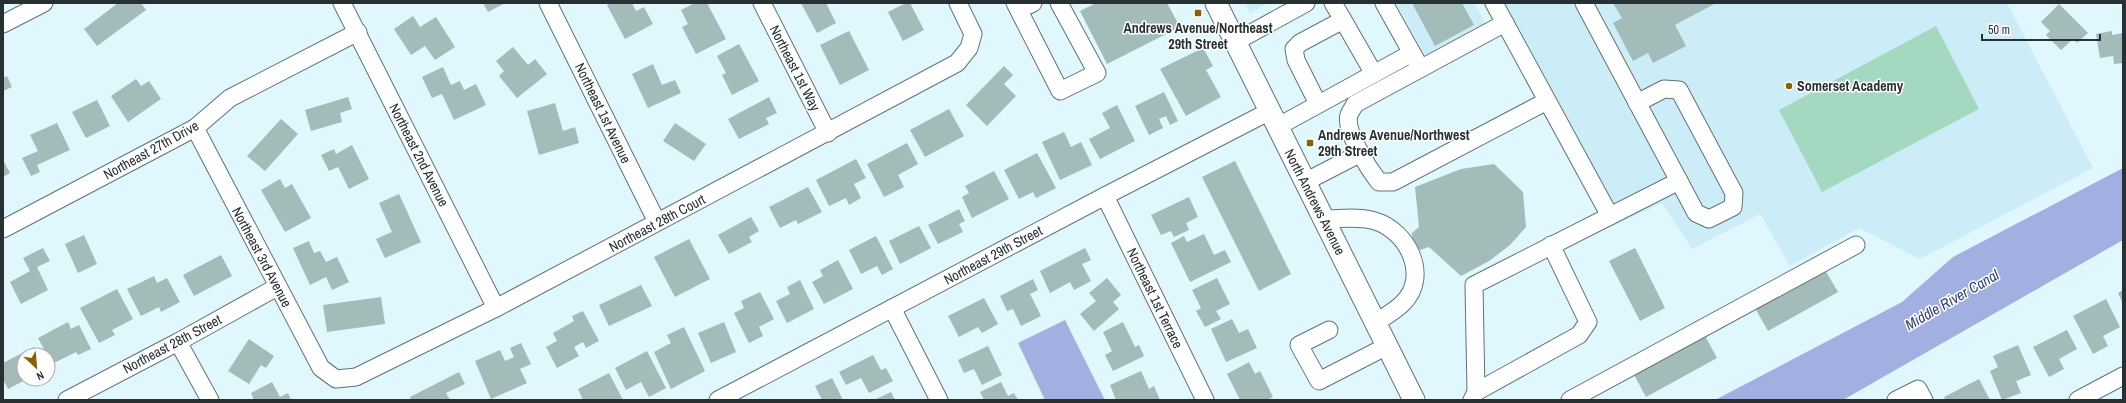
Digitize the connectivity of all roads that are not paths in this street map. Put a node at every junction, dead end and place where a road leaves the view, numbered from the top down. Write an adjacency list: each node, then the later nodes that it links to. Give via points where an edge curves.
1 (44, 3): 17 (street)
2 (342, 3): 19 (street, Northeast 2nd Avenue)
3 (548, 3): 36 (street, Northeast 1st Avenue)
4 (762, 3): 29 (street, Northeast 1st Way)
5 (958, 3): 29 (street, Northeast 28th Court, via 973,34 969,48 957,63)
6 (1014, 3): 9 (street, via 1060,91 1097,72)
7 (1023, 3): 8 (street)
8 (1033, 3)
9 (1059, 3)
10 (1216, 3): 20 (main road, North Andrews Avenue)
11 (1306, 3): 20 (street)
12 (1333, 3): 16 (street)
13 (1384, 3): 21 (street)
14 (1494, 3): 18 (street)
15 (1584, 3): 25 (street)
16 (1343, 20): 23 (street); 26 (street, via 1300,43 1294,50 1296,60)
17 (3, 24)
18 (1505, 24): 22 (street); 24 (street)
19 (358, 32): 28 (street, Northeast 27th Drive, via 230,98); 41 (street, Northeast 2nd Avenue)
20 (1235, 42): 27 (main road, North Andrews Avenue)
21 (1412, 53): 22 (street); 23 (street, Northeast 29th Street)
22 (1421, 69): 30 (street, via 1354,104 1348,116 1350,132)
23 (1374, 74): 26 (street, Northeast 29th Street)
24 (1547, 101): 30 (street, via 1393,182 1379,182); 34 (street)
25 (1637, 103): 31 (street); 31 (street, via 1664,89 1679,90 1734,192 1733,206 1709,219 1696,213)
26 (1318, 104): 27 (street, Northeast 29th Street)
27 (1273, 119): 32 (main road, North Andrews Avenue); 33 (street, Northeast 29th Street)
28 (195, 128): 37 (street, Northeast 27th Drive); 40 (street, Northeast 3rd Avenue)
29 (828, 133): 36 (street, Northeast 28th Court)
30 (1361, 153): 32 (street)
31 (1679, 181): 34 (street)
32 (1305, 182): 35 (main road, North Andrews Avenue)
33 (1105, 196): 42 (street, Northeast 29th Street); 55 (street, Northeast 1st Terrace)
34 (1610, 216): 38 (street)
35 (1324, 219): 43 (main road, North Andrews Avenue); 43 (street, via 1360,218 1376,221 1392,228 1403,239 1411,253 1416,268 1412,288 1403,303)
36 (657, 222): 41 (street, Northeast 28th Court)
37 (3, 229)
38 (1551, 245): 49 (street, via 1474,285); 49 (street, via 1588,322 1579,335)
39 (1856, 245): 56 (street)
40 (277, 287): 45 (street, Northeast 28th Street); 48 (street, Northeast 3rd Avenue, via 321,368)
41 (496, 308): 48 (street, Northeast 28th Court, via 356,377)
42 (892, 308): 53 (street, Northeast 29th Street); 54 (street)
43 (1375, 323): 46 (main road, North Andrews Avenue)
44 (1330, 330): 46 (street, via 1299,345 1319,382)
45 (178, 342): 51 (street, Northeast 28th Street); 52 (street)
46 (1387, 346): 50 (main road, North Andrews Avenue)
47 (2123, 376): 59 (street)
48 (336, 380)
49 (1474, 396)
50 (1408, 398)
51 (67, 400)
52 (210, 400)
53 (718, 400)
54 (939, 400)
55 (1205, 400)
56 (1570, 400)
57 (1896, 400): 58 (street, via 1918,389)
58 (1924, 400)
59 (2078, 400)

